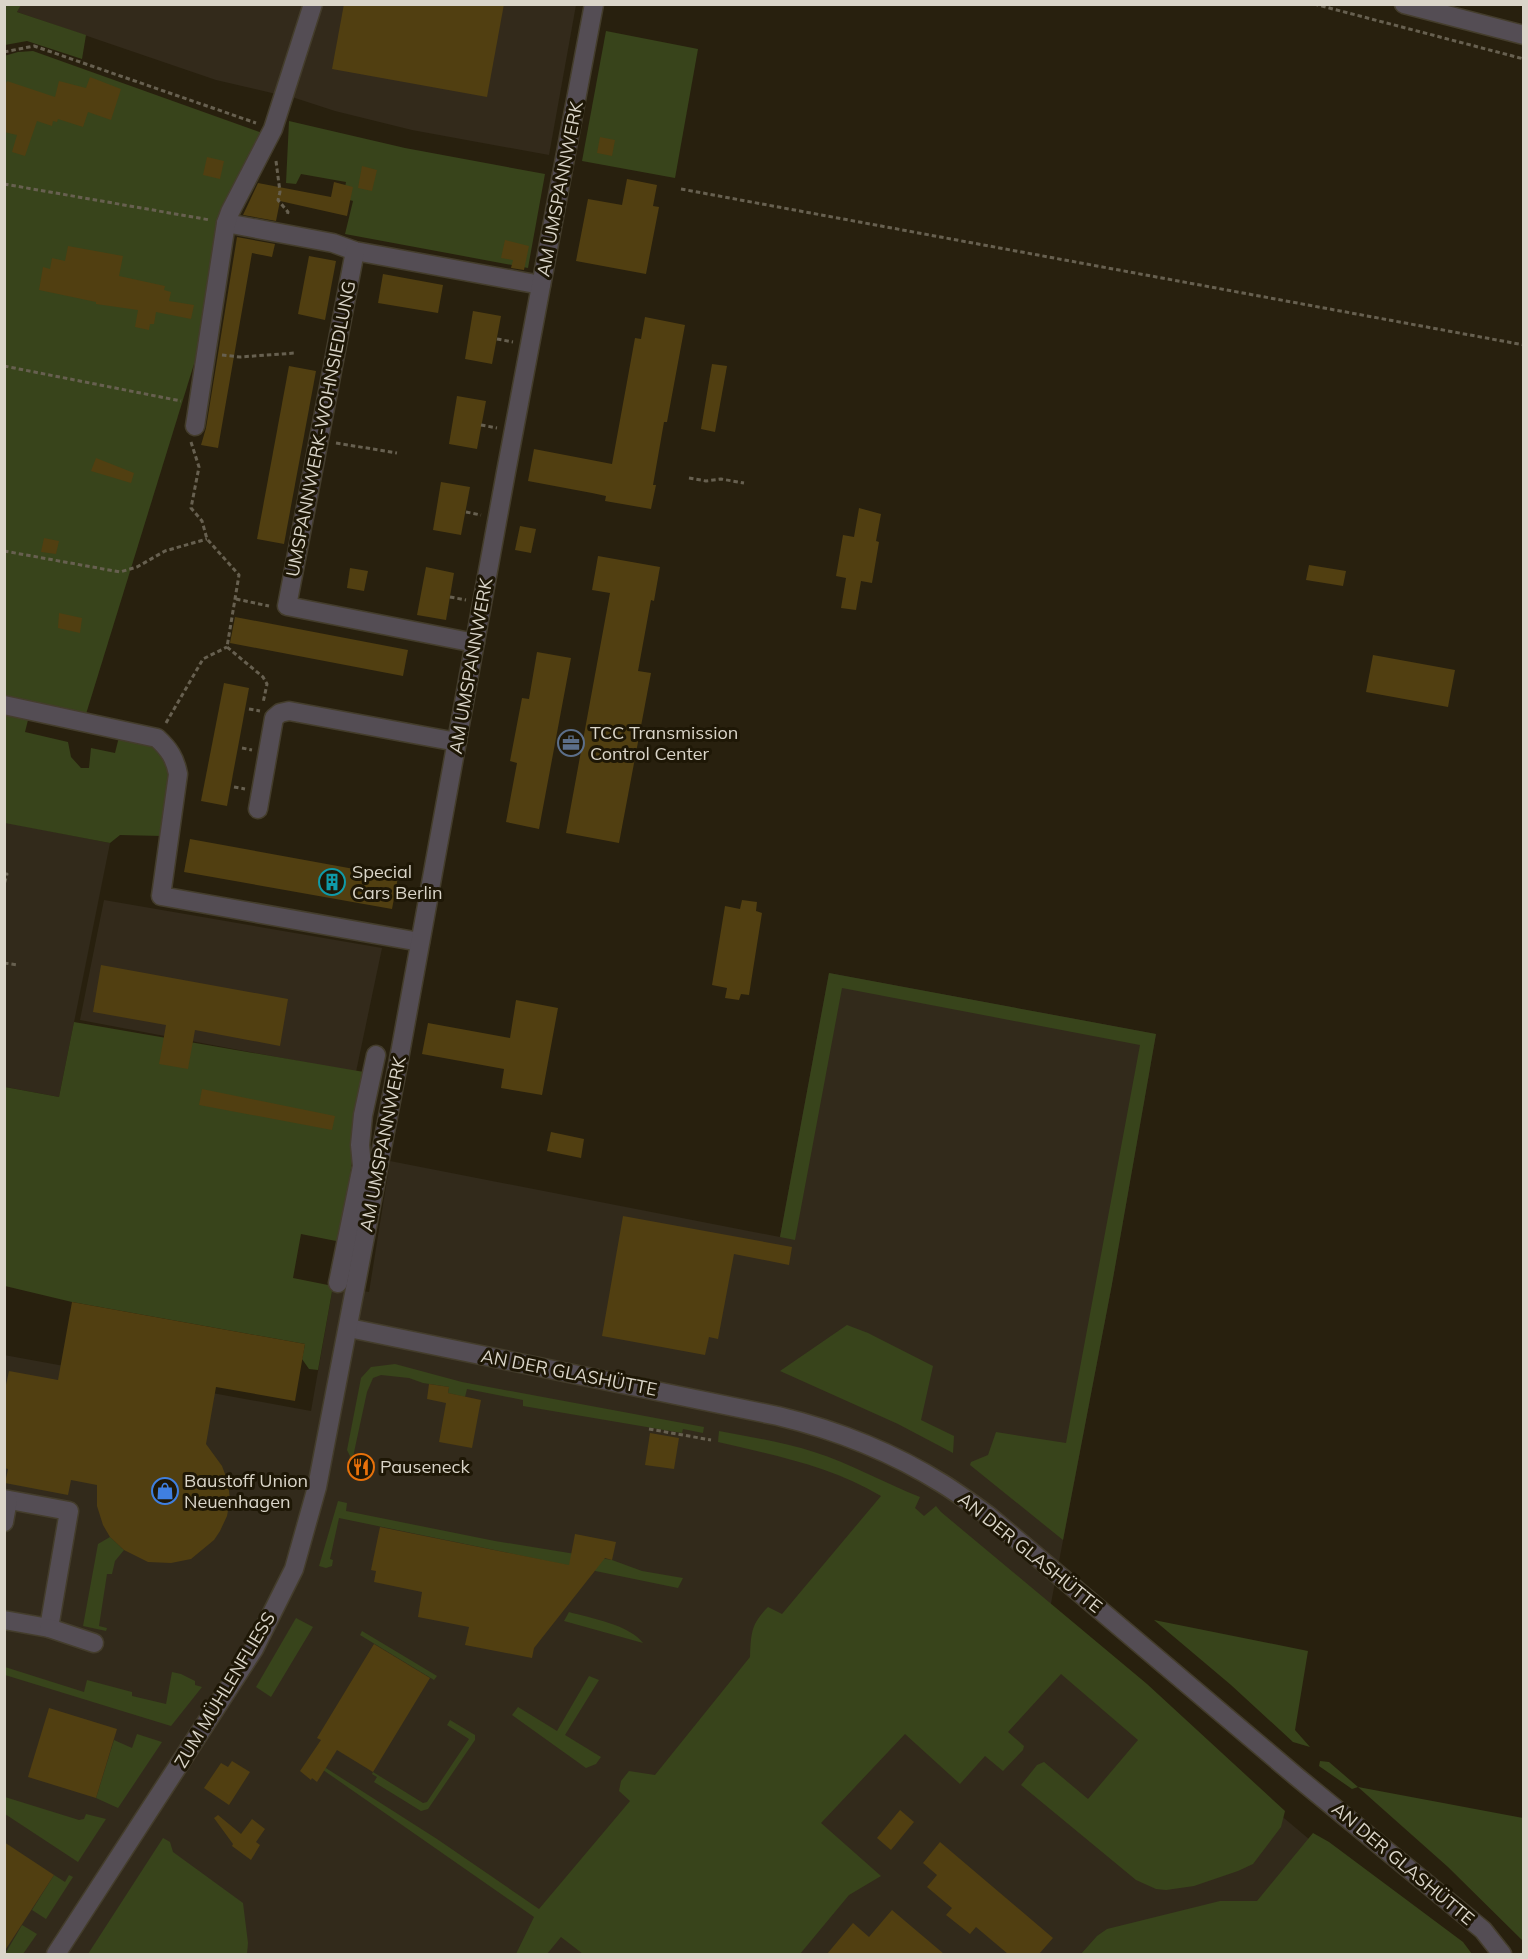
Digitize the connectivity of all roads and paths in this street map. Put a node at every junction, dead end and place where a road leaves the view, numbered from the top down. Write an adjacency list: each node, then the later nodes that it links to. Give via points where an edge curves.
1 (313, 4): 8 (street)
2 (594, 4): 14 (street, AM UMSPANNWERK)
3 (1314, 4): 7 (path)
4 (1404, 4): 5 (street)
5 (1524, 35)
6 (4, 52): 8 (path, via 34,46)
7 (1524, 59)
8 (271, 133): 11 (street); 12 (path, via 279,174 278,200 288,212)
9 (4, 183): 11 (path)
10 (681, 189): 17 (path)
11 (226, 223): 12 (street); 18 (street)
12 (286, 233): 13 (street)
13 (355, 251): 14 (street); 25 (street, UMSPANNWERK-WOHNSIEDLUNG)
14 (542, 285): 37 (street, AM UMSPANNWERK)
15 (497, 339): 16 (path)
16 (520, 343)
17 (1524, 345)
18 (205, 352): 19 (path, via 240,357); 21 (street)
19 (295, 353)
20 (4, 366): 21 (path)
21 (197, 404): 23 (street)
22 (481, 425): 24 (path)
23 (195, 426): 31 (path, via 190,441 198,467 191,508 202,521)
24 (504, 429)
25 (320, 440): 26 (path); 36 (street, UMSPANNWERK-WOHNSIEDLUNG)
26 (397, 453)
27 (689, 478): 28 (path)
28 (744, 483)
29 (465, 512): 30 (path)
30 (489, 516)
31 (207, 539): 32 (path, via 165,551 120,572); 34 (path, via 239,575)
32 (4, 551)
33 (450, 597): 35 (path)
34 (236, 599): 36 (path, via 279,608); 38 (path)
35 (473, 601)
36 (287, 606): 37 (street)
37 (475, 643): 43 (street, AM UMSPANNWERK)
38 (227, 647): 40 (path, via 267,684 262,712); 41 (path, via 203,659)
39 (4, 705): 41 (street)
40 (249, 709)
41 (157, 738): 50 (street, via 176,761 178,774 161,896)
42 (256, 741): 44 (path, via 254,751)
43 (457, 742): 47 (street, via 289,711 280,713 274,718); 50 (street, AM UMSPANNWERK)
44 (242, 748)
45 (248, 780): 46 (path, via 246,790)
46 (234, 787)
47 (258, 809)
48 (4, 874): 49 (path)
49 (4, 885)
50 (420, 942): 55 (street, AM UMSPANNWERK)
51 (4, 963): 52 (path)
52 (18, 965)
53 (376, 1055): 54 (street, via 363,1115 362,1166)
54 (338, 1283)
55 (349, 1328): 63 (street, ZUM MÜHLENFLIESS, via 317,1487 294,1569 254,1649); 64 (street, AN DER GLASHÜTTE, via 817,1425 897,1458 944,1484 989,1516 1483,1930)
56 (649, 1429): 57 (path)
57 (711, 1440)
58 (6, 1500): 59 (street); 61 (street, via 69,1511)
59 (4, 1522)
60 (4, 1620): 61 (street)
61 (49, 1628): 62 (street)
62 (94, 1643)
63 (56, 1954)
64 (1502, 1954)

